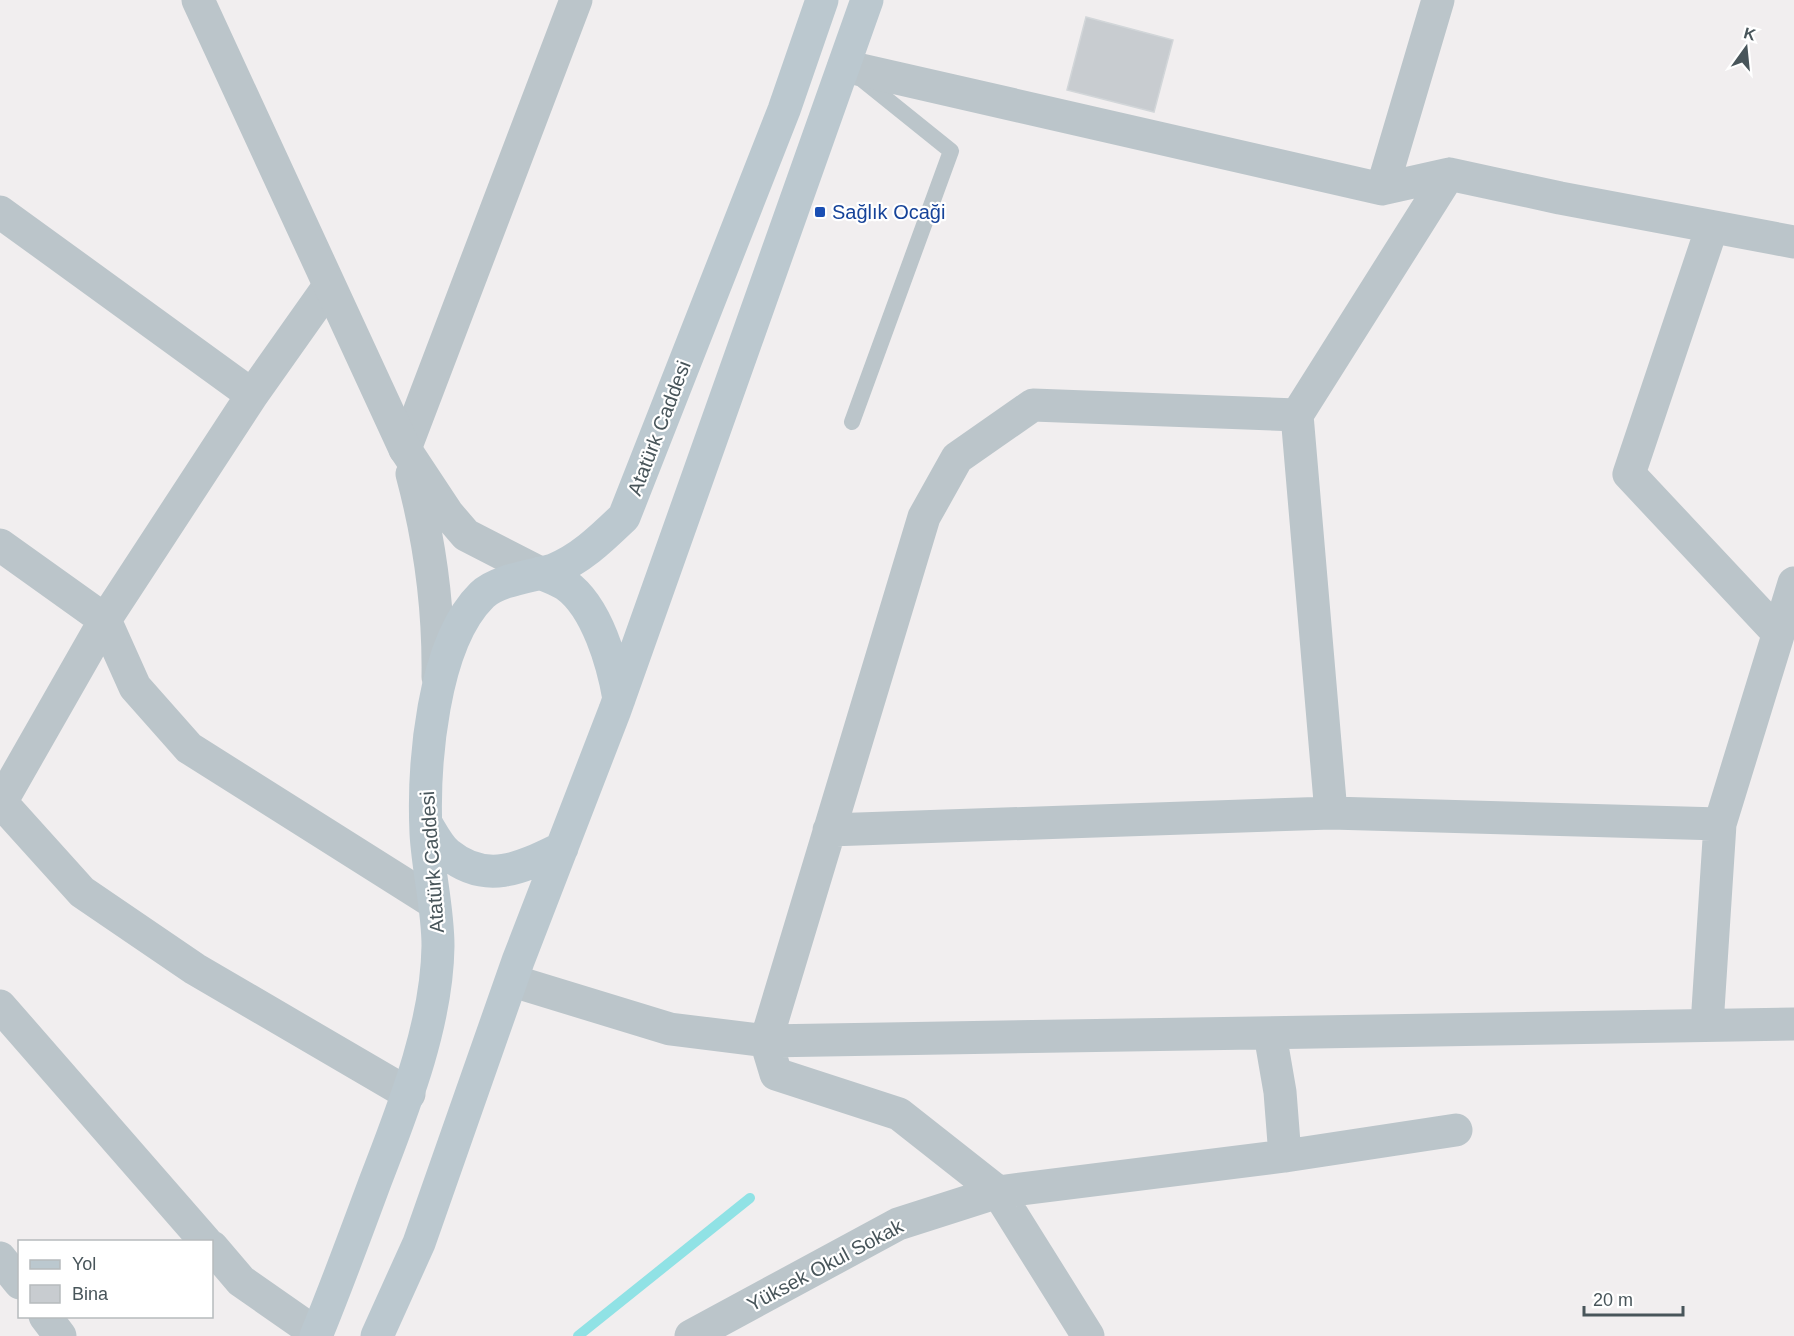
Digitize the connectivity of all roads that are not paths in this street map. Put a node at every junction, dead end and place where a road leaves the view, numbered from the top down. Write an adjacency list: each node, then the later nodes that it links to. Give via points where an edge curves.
1 (198, 0): 12 (street)
2 (576, 0): 16 (street)
3 (822, 0): 18 (main road, Atatürk Caddesi, via 784,110 624,517 590,549)
4 (867, 0): 6 (main road)
5 (1438, 0): 8 (street)
6 (844, 66): 8 (street); 15 (lane, via 951,151); 23 (main road)
7 (1449, 174): 8 (street); 10 (street); 14 (street)
8 (1382, 189)
9 (0, 212): 13 (street)
10 (1712, 226): 11 (street); 21 (street, via 1629,474)
11 (1794, 242)
12 (329, 286): 13 (street); 16 (street)
13 (252, 394): 20 (street)
14 (1297, 415): 25 (street); 28 (street, via 1033,405 957,458 924,517)
15 (852, 422)
16 (405, 449): 18 (street, via 466,535); 22 (street, via 434,576)
17 (0, 545): 20 (street)
18 (540, 573): 22 (main road, Atatürk Caddesi, via 483,594 461,625); 23 (main road, via 567,586 584,604 614,671)
19 (1794, 583): 21 (street)
20 (105, 620): 24 (street); 30 (street, via 135,687 189,748)
21 (1778, 633): 27 (street)
22 (438, 682): 26 (main road, Atatürk Caddesi, via 427,765)
23 (619, 699): 29 (main road)
24 (1, 802): 37 (street, via 82,892 195,969)
25 (1331, 813): 27 (street); 28 (street)
26 (426, 824): 29 (main road, via 446,853 467,866 489,872 516,870); 30 (main road, Atatürk Caddesi)
27 (1720, 824): 34 (street)
28 (830, 830): 36 (street)
29 (562, 848): 31 (main road)
30 (433, 902): 37 (main road, Atatürk Caddesi, via 438,946 430,1009)
31 (513, 981): 36 (street, via 670,1029); 48 (main road, via 419,1243)
32 (0, 1006): 41 (street)
33 (1794, 1024): 34 (street)
34 (1707, 1025): 35 (street)
35 (1270, 1034): 36 (street); 39 (street)
36 (766, 1041): 40 (street, via 776,1074 899,1114)
37 (409, 1094): 46 (main road, Atatürk Caddesi)
38 (1456, 1130): 39 (street, Yüksek Okul Sokak)
39 (1285, 1156): 40 (street, Yüksek Okul Sokak)
40 (998, 1192): 49 (street, Yüksek Okul Sokak, via 898,1224); 50 (street)
41 (204, 1240)
42 (213, 1248): 46 (street, via 241,1281)
43 (0, 1258): 44 (street)
44 (18, 1281)
45 (46, 1318): 47 (street)
46 (317, 1335)
47 (60, 1336)
48 (377, 1336)
49 (691, 1336)
50 (1088, 1336)

